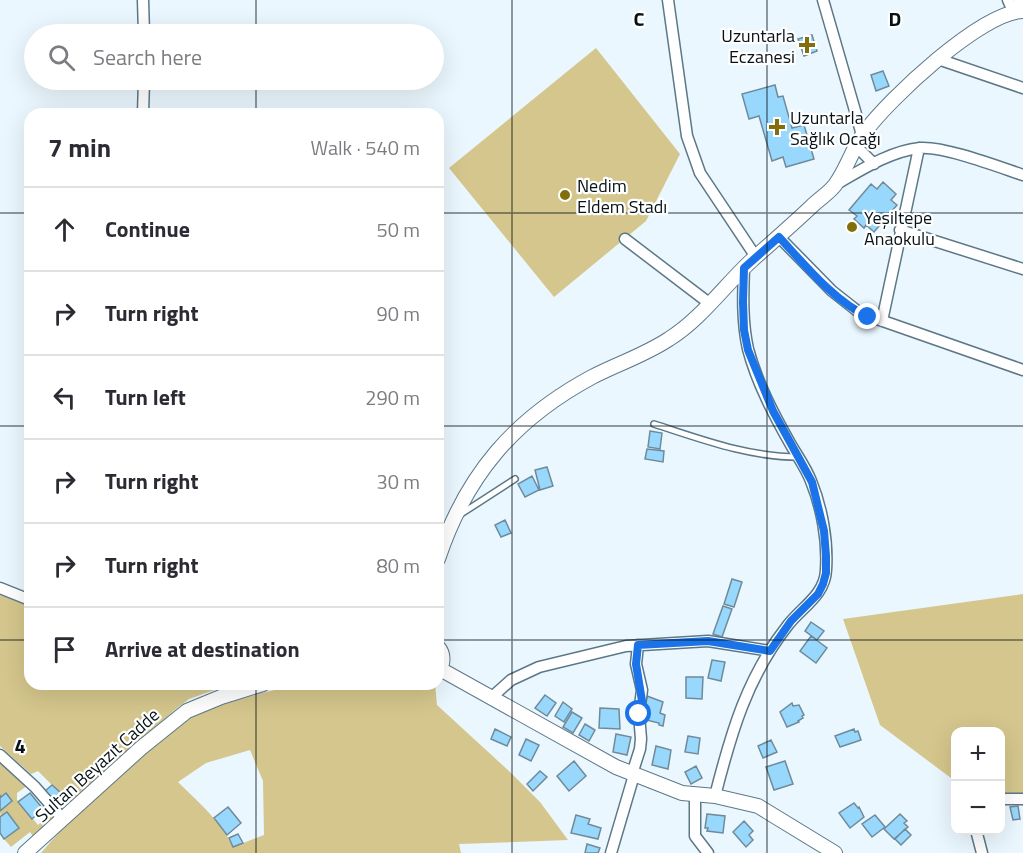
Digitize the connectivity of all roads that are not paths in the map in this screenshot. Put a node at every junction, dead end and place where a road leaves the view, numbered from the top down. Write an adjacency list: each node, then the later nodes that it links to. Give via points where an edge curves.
1 (143, 0): 5 (street)
2 (668, 0): 18 (street, via 693,158)
3 (823, 0): 10 (street)
4 (1016, 6): 6 (street)
5 (144, 24)
6 (938, 59): 7 (street); 10 (street, via 887,104)
7 (1023, 88)
8 (144, 90): 9 (street)
9 (143, 108)
10 (859, 140): 12 (street); 14 (street)
11 (919, 148): 12 (street); 13 (street); 15 (street)
12 (874, 164): 14 (street)
13 (1023, 175)
14 (835, 185): 16 (street)
15 (900, 230): 20 (street); 22 (street)
16 (779, 237): 18 (street); 22 (street, via 842,300)
17 (625, 239): 21 (street)
18 (756, 257): 19 (street)
19 (744, 268): 21 (street); 25 (street, via 744,330 748,350 773,411)
20 (1023, 268)
21 (710, 303): 27 (street, via 666,342 571,389 517,429 477,476)
22 (882, 321): 23 (street)
23 (1023, 370)
24 (654, 424): 25 (lane, via 732,448)
25 (798, 457): 32 (street, via 812,482 819,507 826,573 818,594 791,621)
26 (515, 479): 27 (lane)
27 (453, 519): 28 (street)
28 (444, 543)
29 (0, 588): 30 (street)
30 (24, 598)
31 (638, 645): 32 (street, via 708,641); 35 (street, via 539,667 511,680); 37 (street, via 636,664 642,701 640,749)
32 (770, 651): 39 (street, via 741,707)
33 (444, 673): 35 (street)
34 (242, 690): 42 (street, Sultan Beyazıt Cadde, via 187,711)
35 (492, 697): 37 (street)
36 (0, 755): 42 (street)
37 (633, 774): 38 (street); 46 (street)
38 (695, 795): 39 (street); 47 (street, via 694,836)
39 (715, 796): 44 (street, via 758,806)
40 (1005, 799): 41 (street)
41 (1023, 799)
42 (62, 818): 45 (street, Sultan Beyazıt Cadde)
43 (977, 835): 48 (street)
44 (830, 852)
45 (25, 853)
46 (612, 853)
47 (708, 853)
48 (982, 853)

